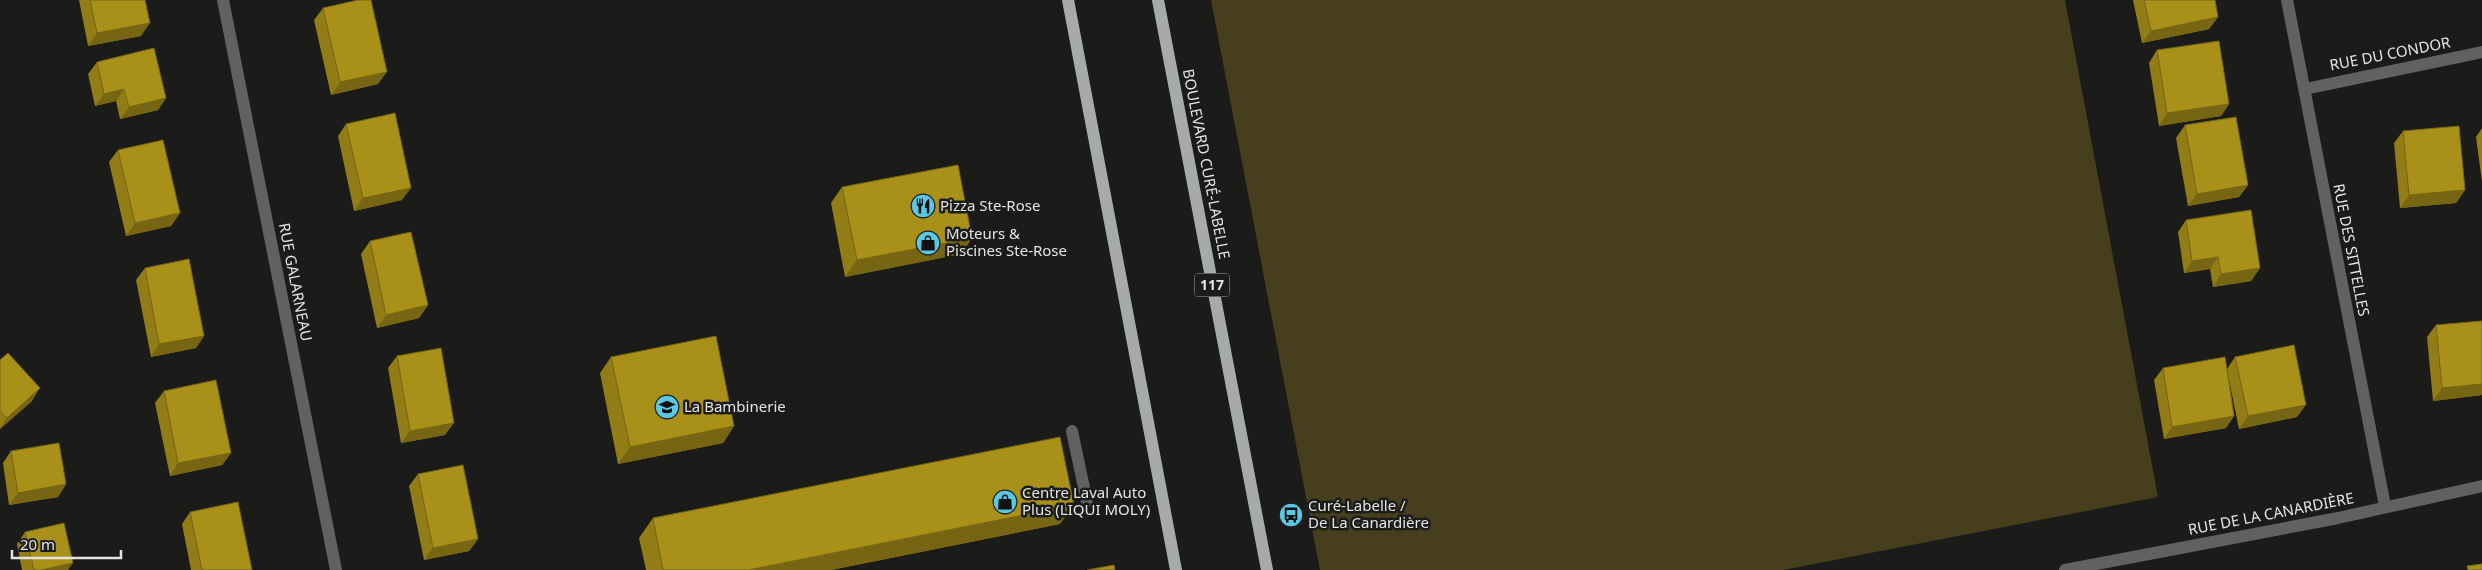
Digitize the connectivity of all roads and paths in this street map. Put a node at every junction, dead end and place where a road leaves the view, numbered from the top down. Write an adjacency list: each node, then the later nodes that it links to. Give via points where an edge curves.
1 (223, 0): 11 (street, RUE GALARNEAU)
2 (1068, 0): 12 (main road)
3 (1158, 0): 13 (main road, BOULEVARD CURÉ-LABELLE / 117)
4 (2287, 0): 6 (street, RUE DES SITTELLES)
5 (2482, 52): 6 (street, RUE DU CONDOR)
6 (2305, 88): 10 (street, RUE DES SITTELLES)
7 (1072, 431): 9 (street)
8 (2482, 486): 10 (street, RUE DE LA CANARDIÈRE)
9 (1087, 502)
10 (2385, 506): 14 (street, RUE DE LA CANARDIÈRE, via 2338,518)
11 (336, 570)
12 (1176, 570)
13 (1267, 570)
14 (2065, 570)

